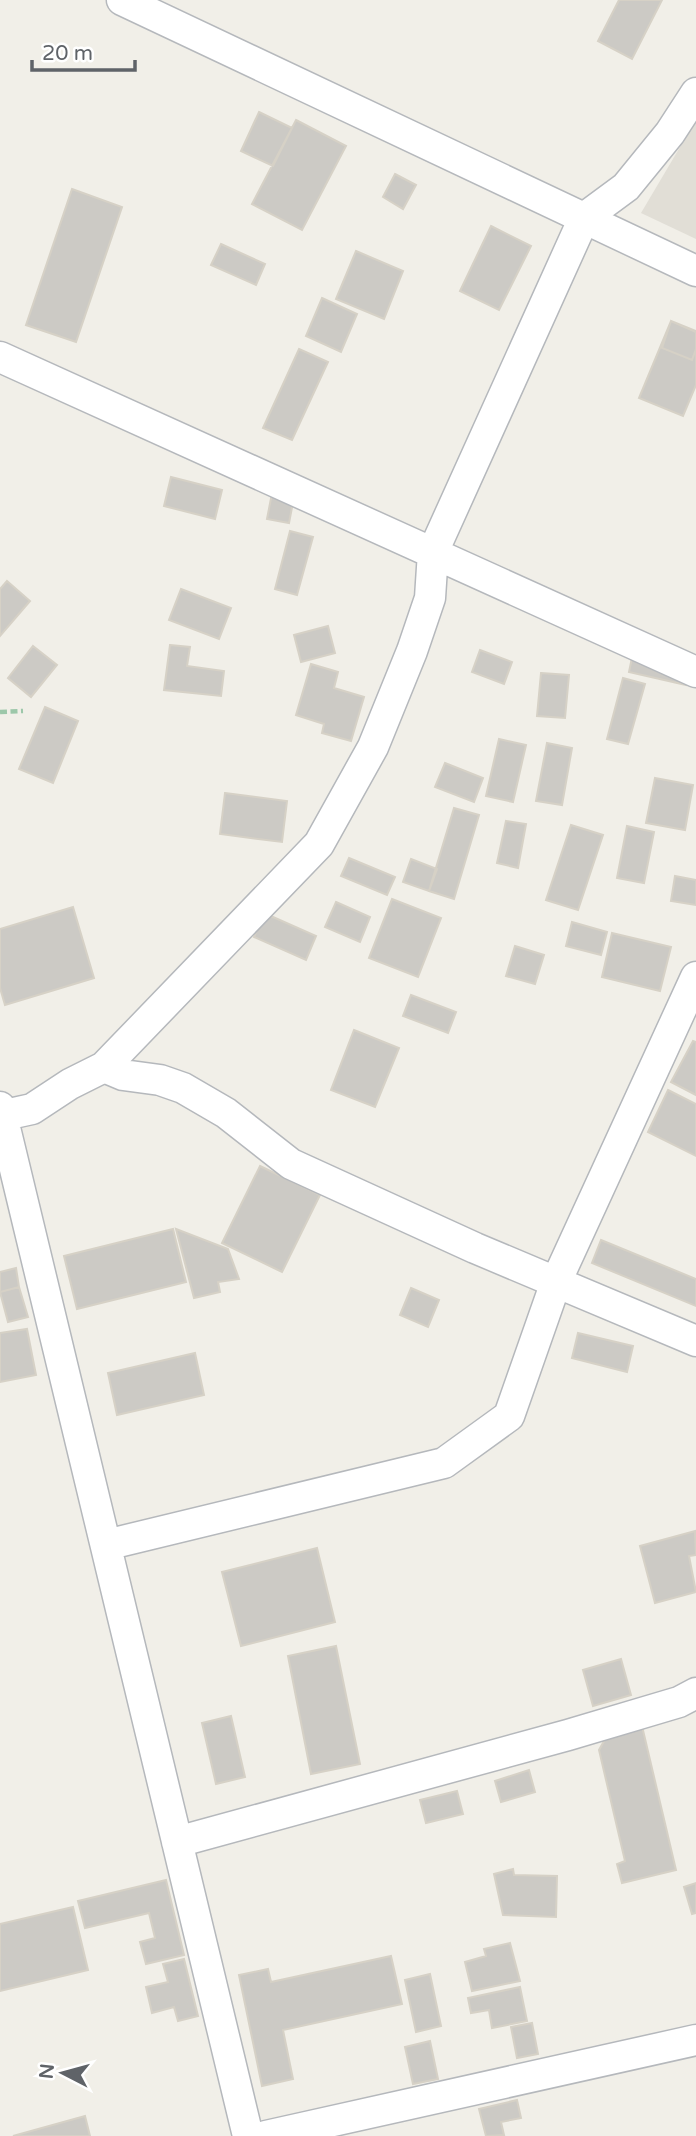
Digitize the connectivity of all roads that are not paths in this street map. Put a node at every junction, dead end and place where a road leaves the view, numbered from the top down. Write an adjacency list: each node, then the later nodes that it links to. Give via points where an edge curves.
1 (122, 0): 3 (street)
2 (696, 93): 3 (street, via 626,187)
3 (584, 218): 4 (street); 6 (street)
4 (696, 271)
5 (0, 357): 6 (street)
6 (433, 552): 7 (street); 9 (street, via 430,598 412,651 373,747 319,844)
7 (696, 672)
8 (696, 977): 11 (street)
9 (104, 1067): 10 (street, via 32,1109); 11 (street, via 183,1088 226,1113 291,1164)
10 (1, 1113): 13 (street)
11 (556, 1282): 12 (street); 13 (street, via 509,1416 444,1463)
12 (696, 1341)
13 (106, 1545): 15 (street)
14 (696, 1693): 15 (street, via 568,1735)
15 (177, 1842): 17 (street)
16 (696, 2040): 18 (street)
17 (248, 2136)
18 (266, 2136)

